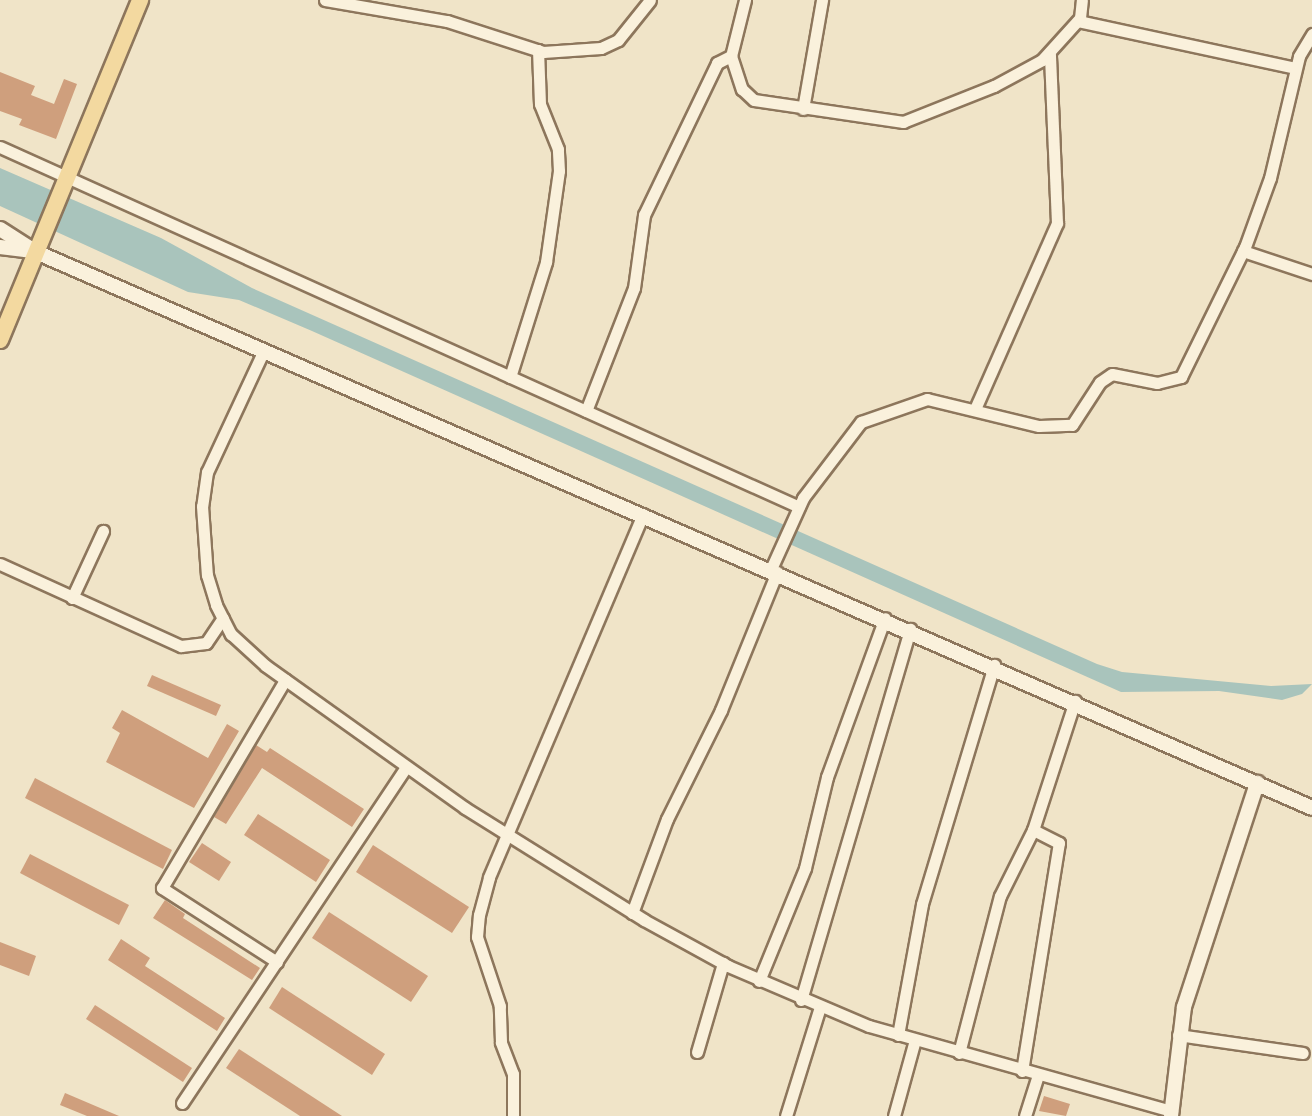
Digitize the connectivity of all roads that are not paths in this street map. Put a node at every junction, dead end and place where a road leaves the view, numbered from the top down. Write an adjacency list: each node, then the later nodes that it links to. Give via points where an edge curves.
1 (140, 0): 15 (main road)
2 (325, 0): 9 (street, via 447,21)
3 (650, 0): 9 (street, via 618,40 601,48)
4 (745, 0): 11 (street)
5 (822, 0): 13 (street)
6 (1084, 1): 7 (street)
7 (1078, 21): 10 (street); 12 (street)
8 (1312, 34): 12 (street)
9 (538, 50): 23 (street, via 540,104 558,149 559,171 546,262)
10 (1050, 53): 13 (street, via 994,86 903,122); 24 (street, via 1057,223)
11 (731, 56): 13 (street, via 742,89 754,100); 25 (street, via 717,63 644,215 634,288)
12 (1295, 68): 18 (street, via 1270,178)
13 (803, 109)
14 (0, 147): 15 (street)
15 (67, 177): 19 (main road); 23 (street)
16 (0, 229): 19 (main road)
17 (0, 247): 19 (main road)
18 (1243, 251): 20 (street); 24 (street, via 1181,377 1157,383 1112,374 1100,382 1072,425 1039,426)
19 (36, 252): 21 (main road); 22 (main road)
20 (1312, 274)
21 (0, 340)
22 (264, 350): 27 (main road); 32 (street, via 202,485 207,575)
23 (510, 377): 25 (street)
24 (975, 409): 26 (street, via 927,399 861,422)
25 (586, 411): 26 (street)
26 (799, 507): 30 (street)
27 (643, 514): 30 (main road); 42 (street)
28 (103, 531): 31 (street)
29 (0, 564): 31 (street)
30 (774, 571): 33 (main road); 43 (street, via 721,710 667,819)
31 (72, 598): 32 (street, via 181,646 206,643)
32 (223, 618): 36 (street, via 231,634)
33 (885, 618): 34 (main road); 46 (street, via 827,777 805,868)
34 (910, 629): 35 (main road); 47 (street)
35 (994, 665): 37 (main road); 49 (street, via 922,904)
36 (285, 680): 38 (street); 44 (street, via 162,888)
37 (1075, 701): 39 (main road); 41 (street)
38 (406, 767): 42 (street); 44 (street)
39 (1257, 783): 40 (main road); 50 (main road, via 1202,945)
40 (1312, 808)
41 (1033, 830): 53 (street, via 1000,896); 55 (street, via 1059,843)
42 (508, 835): 43 (street); 59 (street, via 489,877 477,937 500,1006 501,1042 517,1103)
43 (632, 913): 45 (street)
44 (277, 962): 57 (street)
45 (723, 963): 46 (street); 52 (street)
46 (759, 981): 47 (street)
47 (801, 1000): 48 (street)
48 (820, 1007): 49 (street); 60 (street)
49 (898, 1035): 51 (street)
50 (1178, 1035): 54 (street); 58 (main road)
51 (915, 1040): 53 (street); 61 (street)
52 (697, 1052)
53 (959, 1053): 55 (street)
54 (1303, 1053)
55 (1022, 1071): 56 (street)
56 (1038, 1075): 58 (street); 62 (street)
57 (182, 1103)
58 (1172, 1113)
59 (513, 1116)
60 (786, 1116)
61 (894, 1116)
62 (1025, 1116)

